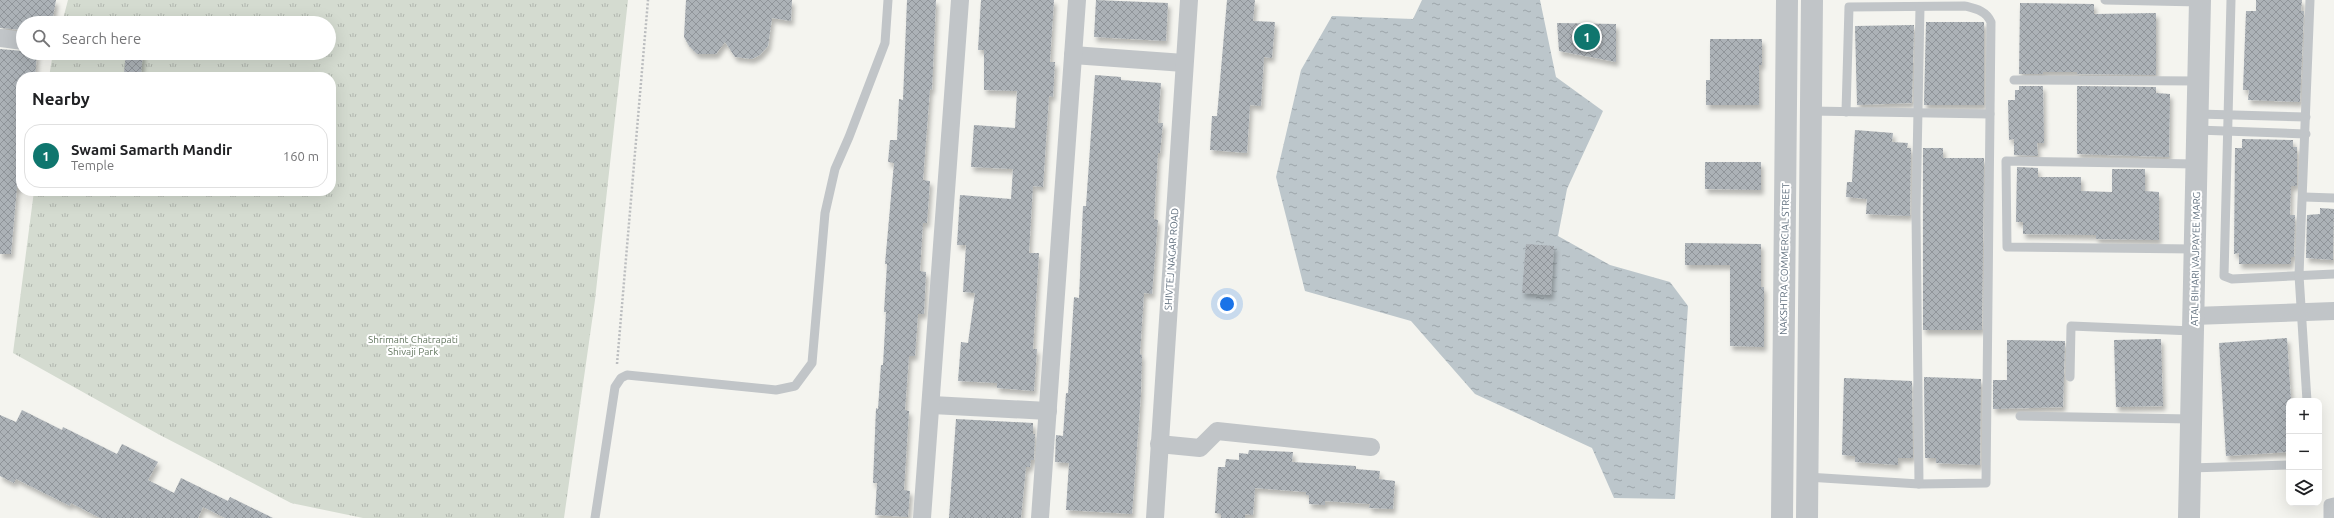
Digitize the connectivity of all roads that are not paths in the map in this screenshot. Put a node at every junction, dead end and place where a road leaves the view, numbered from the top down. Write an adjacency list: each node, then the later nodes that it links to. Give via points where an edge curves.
1 (888, 0): 49 (lane, via 884,42 835,169 825,213 812,363 795,386 776,390 627,375 621,378 614,395)
2 (960, 0): 38 (street)
3 (1077, 0): 14 (street)
4 (1188, 0): 15 (street, SHIVTEJ NAGAR ROAD)
5 (1787, 0): 53 (street, NAKSHTRA COMMERCIAL STREET)
6 (1812, 0): 18 (street)
7 (2105, 0): 10 (lane)
8 (2231, 0): 22 (lane)
9 (2310, 0): 23 (lane)
10 (2200, 1): 17 (street, ATAL BIHARI VAJPAYEE MARG)
11 (1920, 6): 19 (lane, via 1849,7); 20 (lane); 21 (lane, via 1966,6 1988,15 1991,22)
12 (0, 38): 13 (street)
13 (16, 40)
14 (1073, 55): 15 (street); 39 (street)
15 (1184, 63): 42 (street, SHIVTEJ NAGAR ROAD)
16 (2014, 80): 17 (lane)
17 (2198, 82): 24 (street, ATAL BIHARI VAJPAYEE MARG)
18 (1811, 112): 19 (lane); 46 (street)
19 (1846, 112): 20 (lane)
20 (1917, 113): 21 (lane); 47 (lane)
21 (1990, 114): 47 (lane, via 1986,483)
22 (2227, 115): 23 (lane); 24 (lane); 25 (lane)
23 (2306, 117): 26 (lane)
24 (2198, 122): 25 (lane); 27 (street, ATAL BIHARI VAJPAYEE MARG)
25 (2228, 132): 26 (lane); 32 (lane, via 2224,276 2232,279)
26 (2306, 134): 28 (lane)
27 (2197, 164): 30 (street, ATAL BIHARI VAJPAYEE MARG); 30 (lane, via 2006,161 2007,247)
28 (2304, 197): 29 (lane); 32 (lane)
29 (2334, 198)
30 (2195, 249): 35 (street, ATAL BIHARI VAJPAYEE MARG)
31 (2334, 274): 32 (lane)
32 (2299, 275): 34 (lane)
33 (2334, 311): 34 (street)
34 (2302, 312): 35 (street); 37 (lane)
35 (2193, 324): 36 (lane, via 2071,326); 41 (street, ATAL BIHARI VAJPAYEE MARG)
36 (2070, 377)
37 (2307, 398)
38 (932, 405): 39 (street); 50 (street)
39 (1048, 411): 51 (street)
40 (2020, 416): 41 (lane)
41 (2191, 419): 45 (street, ATAL BIHARI VAJPAYEE MARG)
42 (1160, 444): 43 (street, via 1200,448 1217,431); 52 (street, SHIVTEJ NAGAR ROAD)
43 (1371, 447)
44 (2286, 465): 45 (lane)
45 (2190, 468): 55 (street, ATAL BIHARI VAJPAYEE MARG)
46 (1807, 477): 47 (lane); 54 (street)
47 (1919, 484)
48 (2334, 504): 56 (street, via 2330,504)
49 (595, 518)
50 (922, 518)
51 (1040, 518)
52 (1155, 518)
53 (1782, 518)
54 (1807, 518)
55 (2189, 518)
56 (2330, 518)

